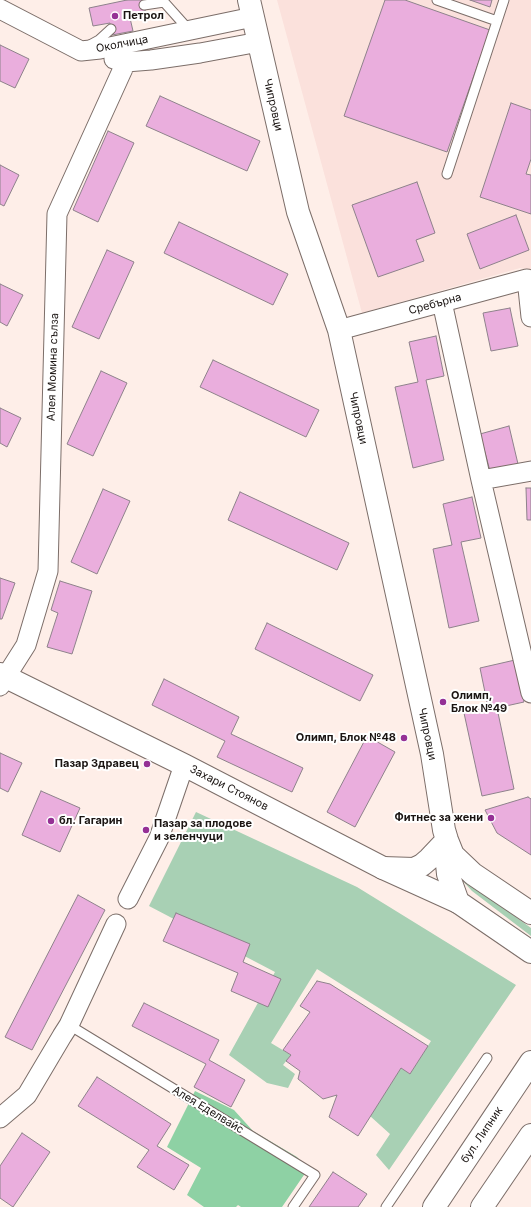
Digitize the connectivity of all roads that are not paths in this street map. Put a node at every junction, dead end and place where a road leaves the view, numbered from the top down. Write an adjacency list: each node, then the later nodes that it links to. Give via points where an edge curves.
1 (437, 0): 6 (lane)
2 (504, 0): 6 (lane)
3 (144, 5): 8 (lane, via 164,2)
4 (251, 8): 8 (street, Околчица); 9 (main road, Чипровци)
5 (0, 9): 10 (street, Околчица)
6 (497, 21): 12 (lane)
7 (111, 28): 10 (lane, via 99,40)
8 (189, 30): 10 (street, Околчица)
9 (259, 42): 11 (street, via 193,54); 16 (main road, Чипровци, via 298,212)
10 (81, 51): 11 (street)
11 (126, 62): 19 (street, Алея Момина сълза, via 57,214 48,571 26,645)
12 (447, 174)
13 (529, 279): 14 (street, Сребърна); 15 (street)
14 (442, 302): 16 (street, Сребърна); 18 (street)
15 (531, 317)
16 (339, 330): 22 (main road, Чипровци, via 432,754)
17 (531, 470): 18 (street)
18 (481, 480): 20 (street)
19 (2, 679): 21 (main road, Захари Стоянов)
20 (531, 693)
21 (184, 765): 23 (main road, Захари Стоянов); 24 (street, via 159,838)
22 (447, 840): 23 (main road, via 429,859 414,869); 25 (main road, via 448,874); 26 (main road, via 453,855 473,874)
23 (383, 868): 25 (main road, Захари Стоянов)
24 (128, 899)
25 (458, 902): 28 (main road, Захари Стоянов)
26 (531, 913)
27 (116, 924): 29 (street)
28 (531, 952)
29 (69, 1025): 32 (street, via 27,1095); 34 (lane, Алея Еделвайс, via 315,1175)
30 (487, 1058): 35 (lane)
31 (531, 1062): 36 (main road, бул. Липник)
32 (0, 1118)
33 (531, 1135): 37 (main road)
34 (293, 1207)
35 (386, 1207)
36 (434, 1207)
37 (482, 1207)

